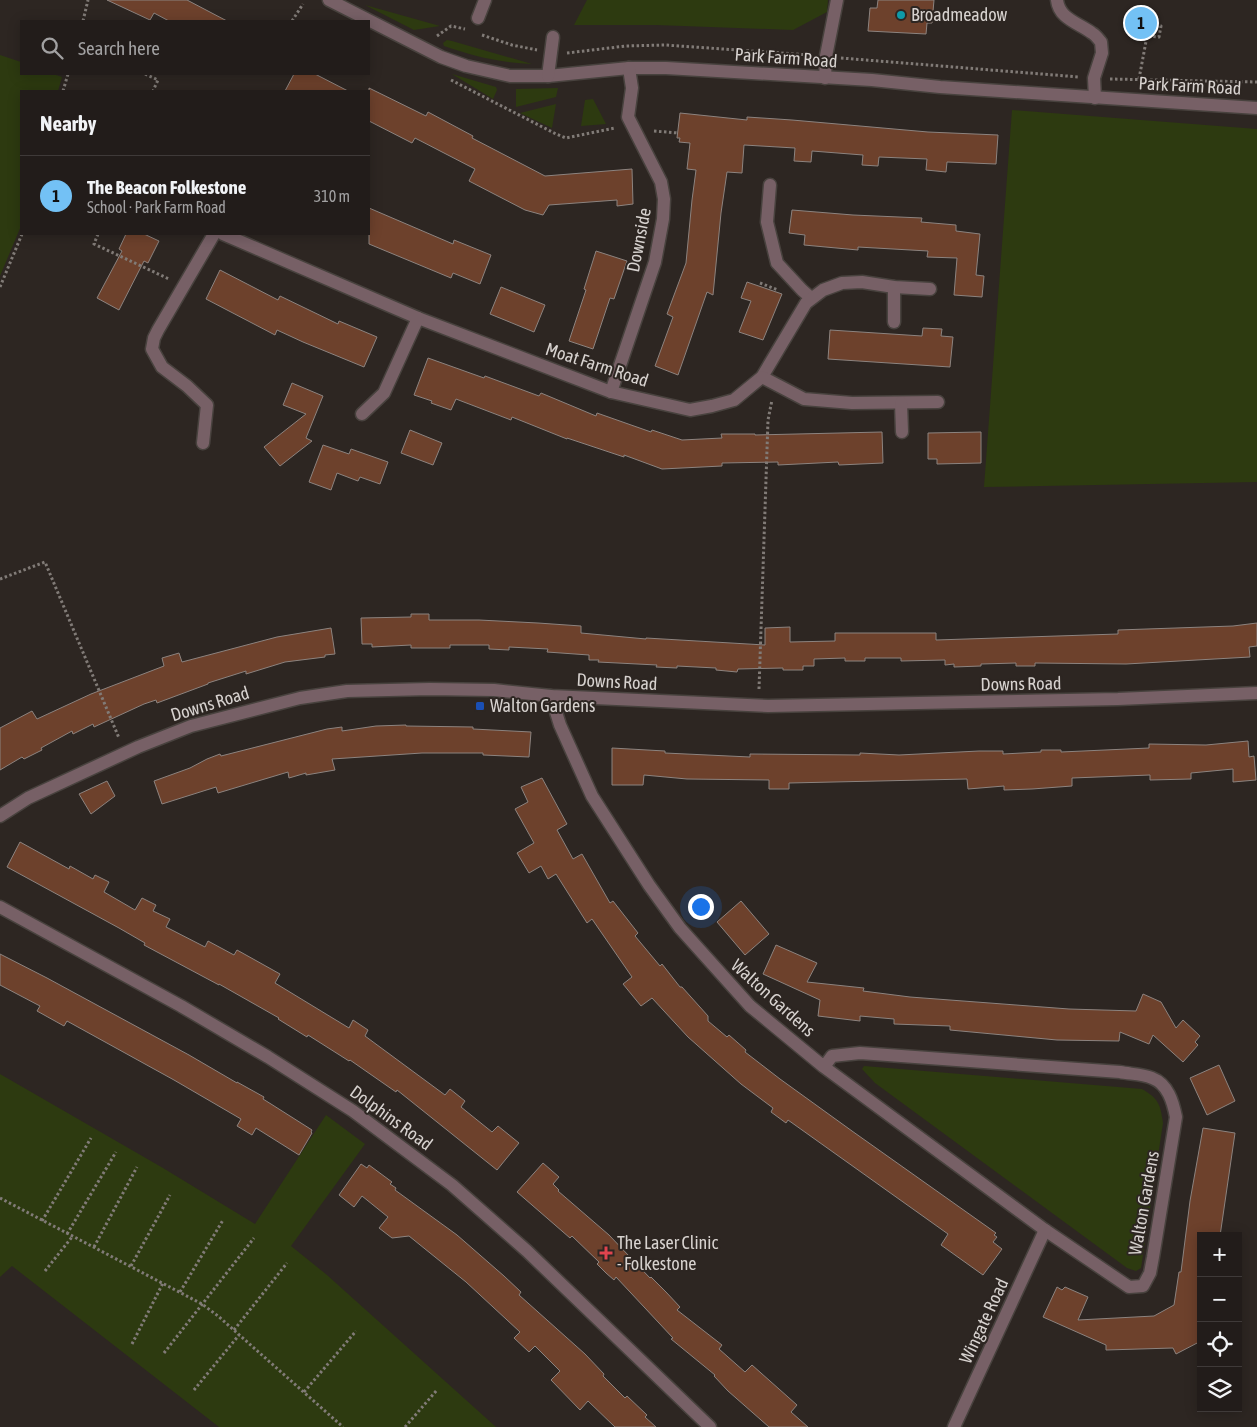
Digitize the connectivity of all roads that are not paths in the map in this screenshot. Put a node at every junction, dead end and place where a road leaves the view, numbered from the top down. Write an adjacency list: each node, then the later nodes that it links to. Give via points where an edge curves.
1 (329, 0): 6 (street, Park Farm Road)
2 (485, 0): 5 (street)
3 (837, 0): 11 (street)
4 (1057, 0): 12 (street, via 1058,7 1068,19 1101,42 1102,53 1094,78)
5 (478, 18)
6 (367, 20)
7 (370, 21): 10 (street, Park Farm Road, via 421,48 466,66 510,76)
8 (553, 37): 10 (street)
9 (629, 68): 10 (street, Park Farm Road); 11 (street, Park Farm Road, via 700,69); 23 (street, Downside, via 632,88 628,117 661,182 663,219 655,262)
10 (548, 76)
11 (825, 78): 12 (street, Park Farm Road)
12 (1095, 98): 13 (street, Park Farm Road)
13 (1257, 108)
14 (770, 185): 19 (street, via 767,222 777,263)
15 (213, 235): 28 (street, via 154,338 152,349 162,367 207,405)
16 (225, 235): 20 (street, Moat Farm Road)
17 (894, 287): 18 (street, Moat Farm Road); 19 (street, Moat Farm Road, via 862,282 842,283); 21 (street)
18 (930, 289)
19 (811, 298): 22 (street, Moat Farm Road)
20 (418, 318): 23 (street, Moat Farm Road); 26 (street, via 384,393)
21 (894, 322)
22 (762, 377): 23 (street, Moat Farm Road, via 734,400 690,410); 25 (street, via 804,399)
23 (611, 392)
24 (938, 402): 25 (street)
25 (901, 403): 27 (street)
26 (362, 414)
27 (902, 432)
28 (203, 443)
29 (1257, 693): 30 (street, Downs Road, via 1118,700 768,706)
30 (550, 696): 31 (street, Downs Road, via 494,690 430,689 348,691 300,698 191,726 28,798); 33 (street, Walton Gardens, via 592,796 680,928 750,1006)
31 (0, 816)
32 (0, 907): 35 (street, Dolphins Road, via 181,1006 353,1111 452,1185 527,1251)
33 (824, 1067): 34 (street, Walton Gardens); 34 (street, Walton Gardens, via 832,1056 860,1053 1120,1072 1153,1078 1173,1100 1176,1117 1154,1257 1142,1286 1129,1287)
34 (1045, 1230): 36 (street, Wingate Road)
35 (710, 1427)
36 (954, 1427)

